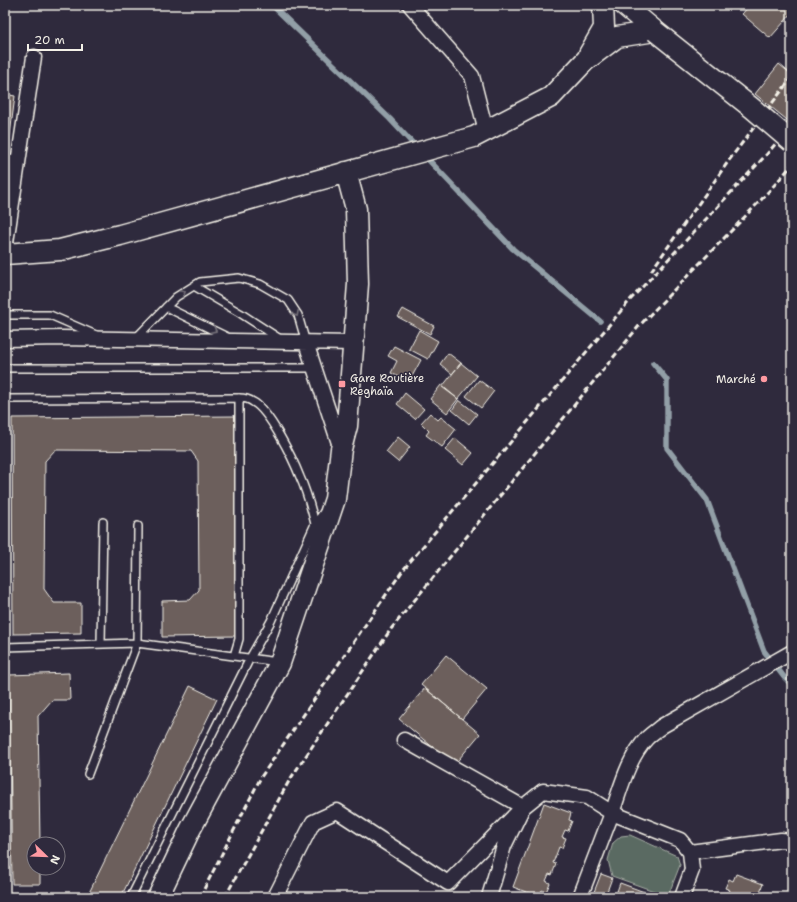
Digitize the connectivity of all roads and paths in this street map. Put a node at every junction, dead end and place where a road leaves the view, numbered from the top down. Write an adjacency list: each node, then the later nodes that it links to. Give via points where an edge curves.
1 (410, 5): 7 (street, via 472,76)
2 (603, 5): 6 (main road, via 604,28)
3 (624, 5): 4 (main road)
4 (656, 31): 6 (main road, via 617,37); 8 (main road, bridge)
5 (34, 56): 9 (street)
6 (585, 61): 7 (main road, via 551,97)
7 (480, 134): 10 (main road)
8 (792, 142)
9 (11, 163): 11 (street)
10 (346, 172): 12 (main road, via 60,250); 22 (main road, via 356,209 358,284)
11 (5, 249)
12 (5, 254)
13 (194, 286): 14 (lane, one-way to 13); 20 (lane); 21 (lane, one-way to 21, via 200,282 239,278 260,284 288,300 298,315)
14 (166, 307): 18 (lane); 19 (lane, one-way to 19)
15 (5, 315): 17 (lane, via 50,315)
16 (5, 339): 17 (street)
17 (106, 339): 18 (street)
18 (134, 339): 19 (street)
19 (236, 342): 20 (street)
20 (285, 343): 21 (street)
21 (306, 343): 22 (street); 24 (street)
22 (354, 343): 27 (main road, via 347,426)
23 (5, 368): 24 (lane)
24 (314, 368): 27 (street)
25 (238, 398): 26 (lane); 30 (lane, via 254,402 264,412 280,438 300,477); 36 (lane, via 239,639)
26 (5, 399)
27 (341, 449): 28 (main road)
28 (335, 499): 30 (lane); 38 (main road)
29 (103, 522): 33 (lane)
30 (315, 524): 37 (lane, via 271,621)
31 (138, 526): 32 (lane)
32 (137, 643): 33 (lane); 36 (lane); 40 (lane)
33 (101, 644): 34 (lane)
34 (5, 648)
35 (792, 652): 42 (street, via 662,726 647,738 630,765)
36 (234, 656): 37 (lane)
37 (250, 658): 38 (lane); 46 (lane)
38 (280, 662): 47 (main road, via 190,830)
39 (404, 740): 41 (street)
40 (88, 774)
41 (523, 807): 42 (street, via 543,791 587,797); 45 (street, via 448,883 337,811 313,822); 48 (street, via 504,846)
42 (612, 813): 44 (street, via 680,840); 49 (street)
43 (792, 841): 44 (street, via 781,840)
44 (690, 852): 50 (street, via 692,870)
45 (279, 896)
46 (131, 897)
47 (158, 897)
48 (489, 897)
49 (580, 897)
50 (682, 897)

